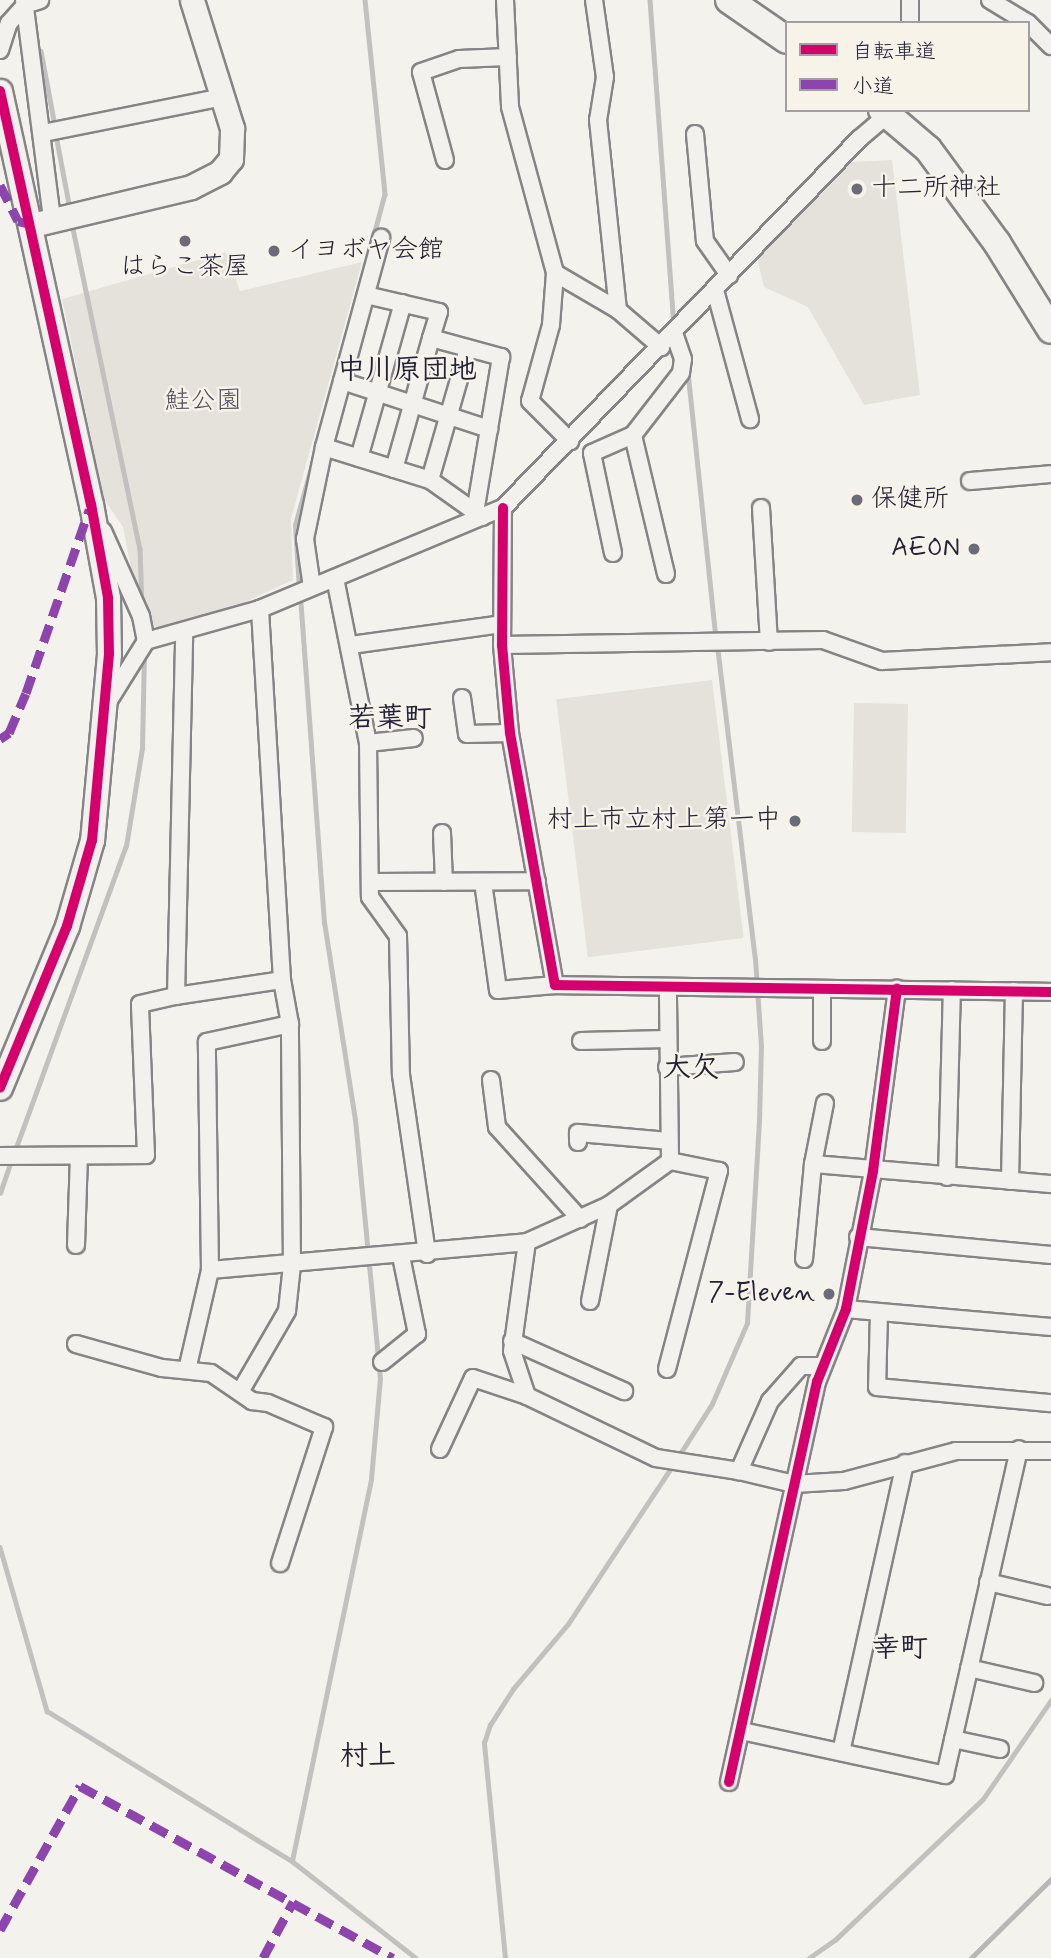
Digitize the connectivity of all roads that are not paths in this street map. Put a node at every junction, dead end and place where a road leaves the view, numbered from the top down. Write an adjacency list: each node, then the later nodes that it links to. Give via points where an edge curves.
1 (192, 0): 16 (street)
2 (505, 0): 14 (street)
3 (594, 0): 28 (street, via 604,77 598,120)
4 (729, 0): 11 (main road)
5 (910, 0): 8 (street)
6 (990, 0): 9 (street)
7 (30, 2): 13 (street, via 9,23); 18 (street)
8 (910, 21)
9 (1025, 21)
10 (1030, 25): 12 (street)
11 (785, 39)
12 (1051, 47)
13 (0, 50)
14 (508, 57): 20 (street, via 459,59 421,72); 23 (street, via 510,107)
15 (0, 91): 21 (street)
16 (223, 97): 18 (street); 21 (street, via 235,144 232,159 220,172 191,187)
17 (888, 112): 24 (street); 29 (main road, via 928,149 997,243)
18 (43, 133): 21 (street)
19 (695, 134): 24 (street, via 705,241)
20 (445, 160)
21 (42, 222): 48 (street)
22 (382, 239): 26 (street)
23 (555, 273): 28 (street); 41 (street, via 551,325 530,401)
24 (729, 275): 25 (street)
25 (715, 290): 30 (street); 38 (street)
26 (366, 295): 27 (street); 34 (street)
27 (403, 303): 31 (street, via 439,312); 35 (street)
28 (618, 310): 32 (street)
29 (1051, 330)
30 (674, 333): 32 (street); 40 (street, via 683,359 681,373)
31 (431, 338): 33 (street); 36 (street)
32 (661, 346): 41 (street)
33 (468, 348): 37 (street); 39 (street, via 501,357)
34 (342, 381): 35 (street); 42 (street)
35 (380, 391): 36 (street); 43 (street)
36 (413, 401): 37 (street); 44 (street)
37 (451, 415): 39 (street); 46 (street)
38 (750, 419)
39 (489, 429): 51 (street)
40 (633, 435): 52 (street, via 592,453); 53 (street)
41 (570, 441): 49 (street)
42 (324, 447): 43 (street); 55 (street, via 305,540)
43 (359, 458): 44 (street)
44 (394, 469): 46 (street)
45 (1051, 474): 47 (street)
46 (430, 480): 51 (street)
47 (970, 481)
48 (91, 505): 59 (street, via 141,616); 65 (street, via 108,598)
49 (503, 508): 51 (street); 57 (street)
50 (761, 508): 60 (street)
51 (479, 515): 54 (street)
52 (614, 553)
53 (666, 574)
54 (335, 578): 55 (street); 61 (street)
55 (312, 587): 56 (street)
56 (260, 609): 58 (street); 74 (street)
57 (502, 624): 61 (street); 62 (street)
58 (184, 633): 59 (street); 82 (street)
59 (146, 641): 65 (street)
60 (769, 642): 62 (street); 63 (street, via 823,640 882,661)
61 (351, 645): 68 (street)
62 (502, 645): 66 (street)
63 (1051, 652)
64 (462, 698): 66 (street, via 467,734)
65 (108, 702): 90 (street, via 92,840 67,926)
66 (510, 733): 71 (street)
67 (414, 738): 68 (street)
68 (368, 743): 72 (street)
69 (442, 833): 73 (street)
70 (482, 881): 71 (street); 73 (street); 75 (street, via 498,990)
71 (537, 881): 75 (street)
72 (370, 882): 73 (street); 107 (street, via 370,897 398,936 401,1075)
73 (444, 882)
74 (282, 980): 82 (street); 83 (street)
75 (555, 985): 76 (street)
76 (668, 987): 78 (street); 84 (street)
77 (897, 989): 78 (street); 79 (street); 98 (street)
78 (822, 990): 86 (street)
79 (952, 990): 80 (street); 99 (street)
80 (1014, 991): 81 (street); 100 (street)
81 (1051, 992)
82 (176, 996): 95 (street, via 140,1004 146,1155)
83 (290, 1024): 111 (street); 112 (street, via 207,1042)
84 (667, 1039): 85 (street); 88 (street)
85 (581, 1041)
86 (822, 1041)
87 (735, 1062): 88 (street)
88 (667, 1067): 92 (street)
89 (491, 1080): 103 (street, via 497,1127)
90 (0, 1088)
91 (825, 1103): 97 (street)
92 (669, 1141): 93 (street, via 578,1133); 96 (street)
93 (578, 1142)
94 (0, 1156): 95 (street)
95 (79, 1156): 106 (street)
96 (670, 1161): 102 (street); 121 (street, via 719,1171)
97 (813, 1164): 98 (street); 110 (street)
98 (873, 1171): 99 (street); 104 (street)
99 (947, 1177): 100 (street)
100 (1010, 1181): 101 (street)
101 (1051, 1184)
102 (609, 1205): 103 (street); 113 (street)
103 (580, 1219): 105 (street)
104 (858, 1237): 108 (street); 114 (street)
105 (527, 1242): 107 (street); 117 (street)
106 (76, 1245)
107 (427, 1254): 109 (street)
108 (1051, 1255)
109 (401, 1256): 111 (street); 119 (street, via 416,1334)
110 (804, 1259)
111 (292, 1265): 112 (street); 124 (street, via 287,1311)
112 (210, 1270): 122 (street)
113 (590, 1301)
114 (846, 1309): 115 (street); 120 (street)
115 (879, 1313): 116 (street); 126 (street, via 877,1387)
116 (1051, 1327)
117 (512, 1341): 123 (street); 125 (street)
118 (76, 1344): 122 (street)
119 (382, 1362)
120 (822, 1366): 131 (street, via 801,1366 770,1401); 132 (street)
121 (667, 1369)
122 (187, 1370): 124 (street, via 211,1373)
123 (624, 1391)
124 (240, 1392): 133 (street, via 252,1401 268,1403 324,1427)
125 (527, 1396): 127 (street, via 473,1378); 131 (street, via 656,1458)
126 (1051, 1403)
127 (440, 1449)
128 (1019, 1449): 129 (street); 130 (street, via 956,1451); 134 (street)
129 (1051, 1451)
130 (905, 1463): 132 (street, via 844,1480); 141 (street)
131 (739, 1471): 132 (street)
132 (794, 1484): 138 (street)
133 (280, 1563)
134 (988, 1582): 135 (street); 136 (street)
135 (1047, 1596)
136 (969, 1668): 137 (street); 139 (street)
137 (1034, 1683)
138 (742, 1731): 141 (street); 142 (street)
139 (953, 1739): 140 (street); 141 (street, via 945,1775)
140 (1000, 1749)
141 (841, 1752)
142 (729, 1782)

